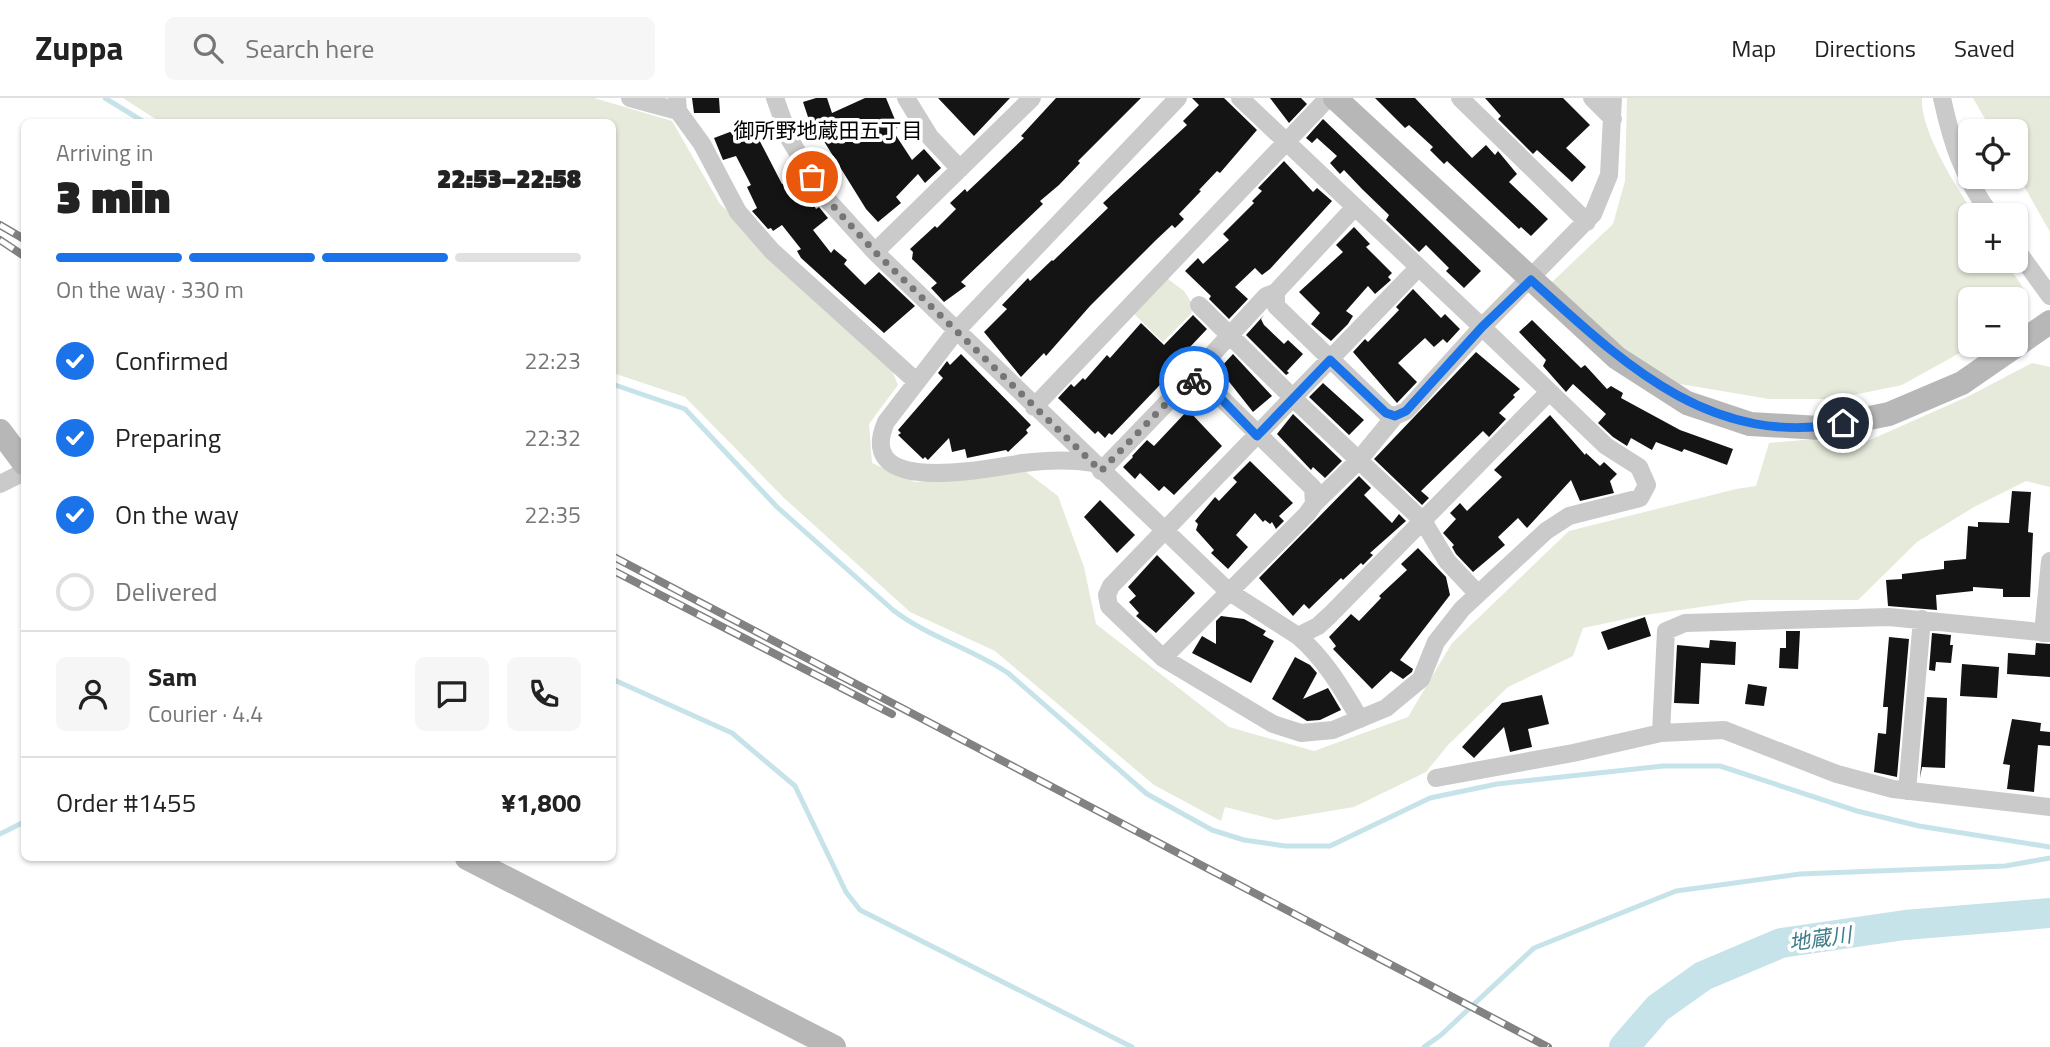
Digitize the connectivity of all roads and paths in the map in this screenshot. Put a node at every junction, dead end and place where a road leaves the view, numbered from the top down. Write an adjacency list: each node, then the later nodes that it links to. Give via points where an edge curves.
1 (630, 98): 13 (street)
2 (775, 98): 20 (street, via 790,140 824,196)
3 (906, 98): 16 (street, via 930,137)
4 (1032, 98): 16 (street)
5 (1178, 98): 29 (street)
6 (1240, 98): 15 (street)
7 (1328, 98): 15 (street)
8 (1335, 98): 23 (street)
9 (1460, 98): 19 (street)
10 (1592, 98): 14 (street)
11 (1614, 98): 14 (street)
12 (1942, 98): 17 (street, via 1952,145)
13 (677, 104): 32 (street, via 738,212 772,251)
14 (1613, 119): 19 (street, via 1609,175)
15 (1284, 142): 18 (street); 36 (street)
16 (960, 169): 20 (street)
17 (1982, 203)
18 (1354, 208): 22 (street); 24 (street)
19 (1587, 222): 23 (street)
20 (875, 252): 29 (street)
21 (2028, 266): 25 (street)
22 (1418, 268): 28 (street); 31 (street)
23 (1531, 280): 27 (street, via 1627,364 1688,403 1750,424 1820,428 1889,414 1962,383); 28 (street)
24 (1276, 292): 30 (street, via 1266,296); 31 (street, via 1276,306)
25 (2050, 296)
26 (1199, 305): 30 (street)
27 (2050, 322)
28 (1482, 327): 34 (street); 37 (street, via 1406,411)
29 (956, 331): 32 (street); 36 (street)
30 (1229, 335): 33 (street); 35 (street)
31 (1330, 360): 35 (street); 37 (street, via 1386,413)
32 (917, 382): 42 (street, via 879,438 883,454 896,467 973,473 1069,459)
33 (1184, 385): 39 (street, via 1196,380 1207,384); 42 (street)
34 (1549, 392): 46 (street); 50 (street, via 1606,446 1639,467 1647,485 1640,498 1569,516 1546,531)
35 (1293, 398): 39 (street); 41 (street)
36 (1034, 407): 42 (street)
37 (1395, 416): 41 (street)
38 (0, 431): 40 (street)
39 (1257, 436): 45 (street, via 1313,488); 47 (street)
40 (21, 459)
41 (1359, 461): 45 (street); 46 (street)
42 (1097, 467): 47 (street)
43 (21, 474): 44 (street)
44 (0, 484)
45 (1314, 504): 49 (street)
46 (1423, 521): 50 (street, via 1447,561); 53 (street, via 1330,615)
47 (1165, 532): 49 (street); 54 (street, via 1107,595 1109,606)
48 (2050, 561): 52 (street)
49 (1228, 591): 53 (street); 54 (street)
50 (1478, 594): 55 (street, via 1436,642 1421,679 1386,708)
51 (1922, 619): 52 (street); 56 (street, via 1685,623 1666,631); 58 (street)
52 (2047, 633)
53 (1298, 636): 55 (street, via 1312,647)
54 (1163, 658): 55 (street, via 1273,724 1301,733 1333,730)
55 (1360, 719)
56 (1661, 733): 57 (street); 58 (street, via 1724,730 1836,774)
57 (1436, 778)
58 (1907, 791): 59 (street)
59 (2050, 807)
60 (473, 861): 61 (street)
61 (834, 1047)

